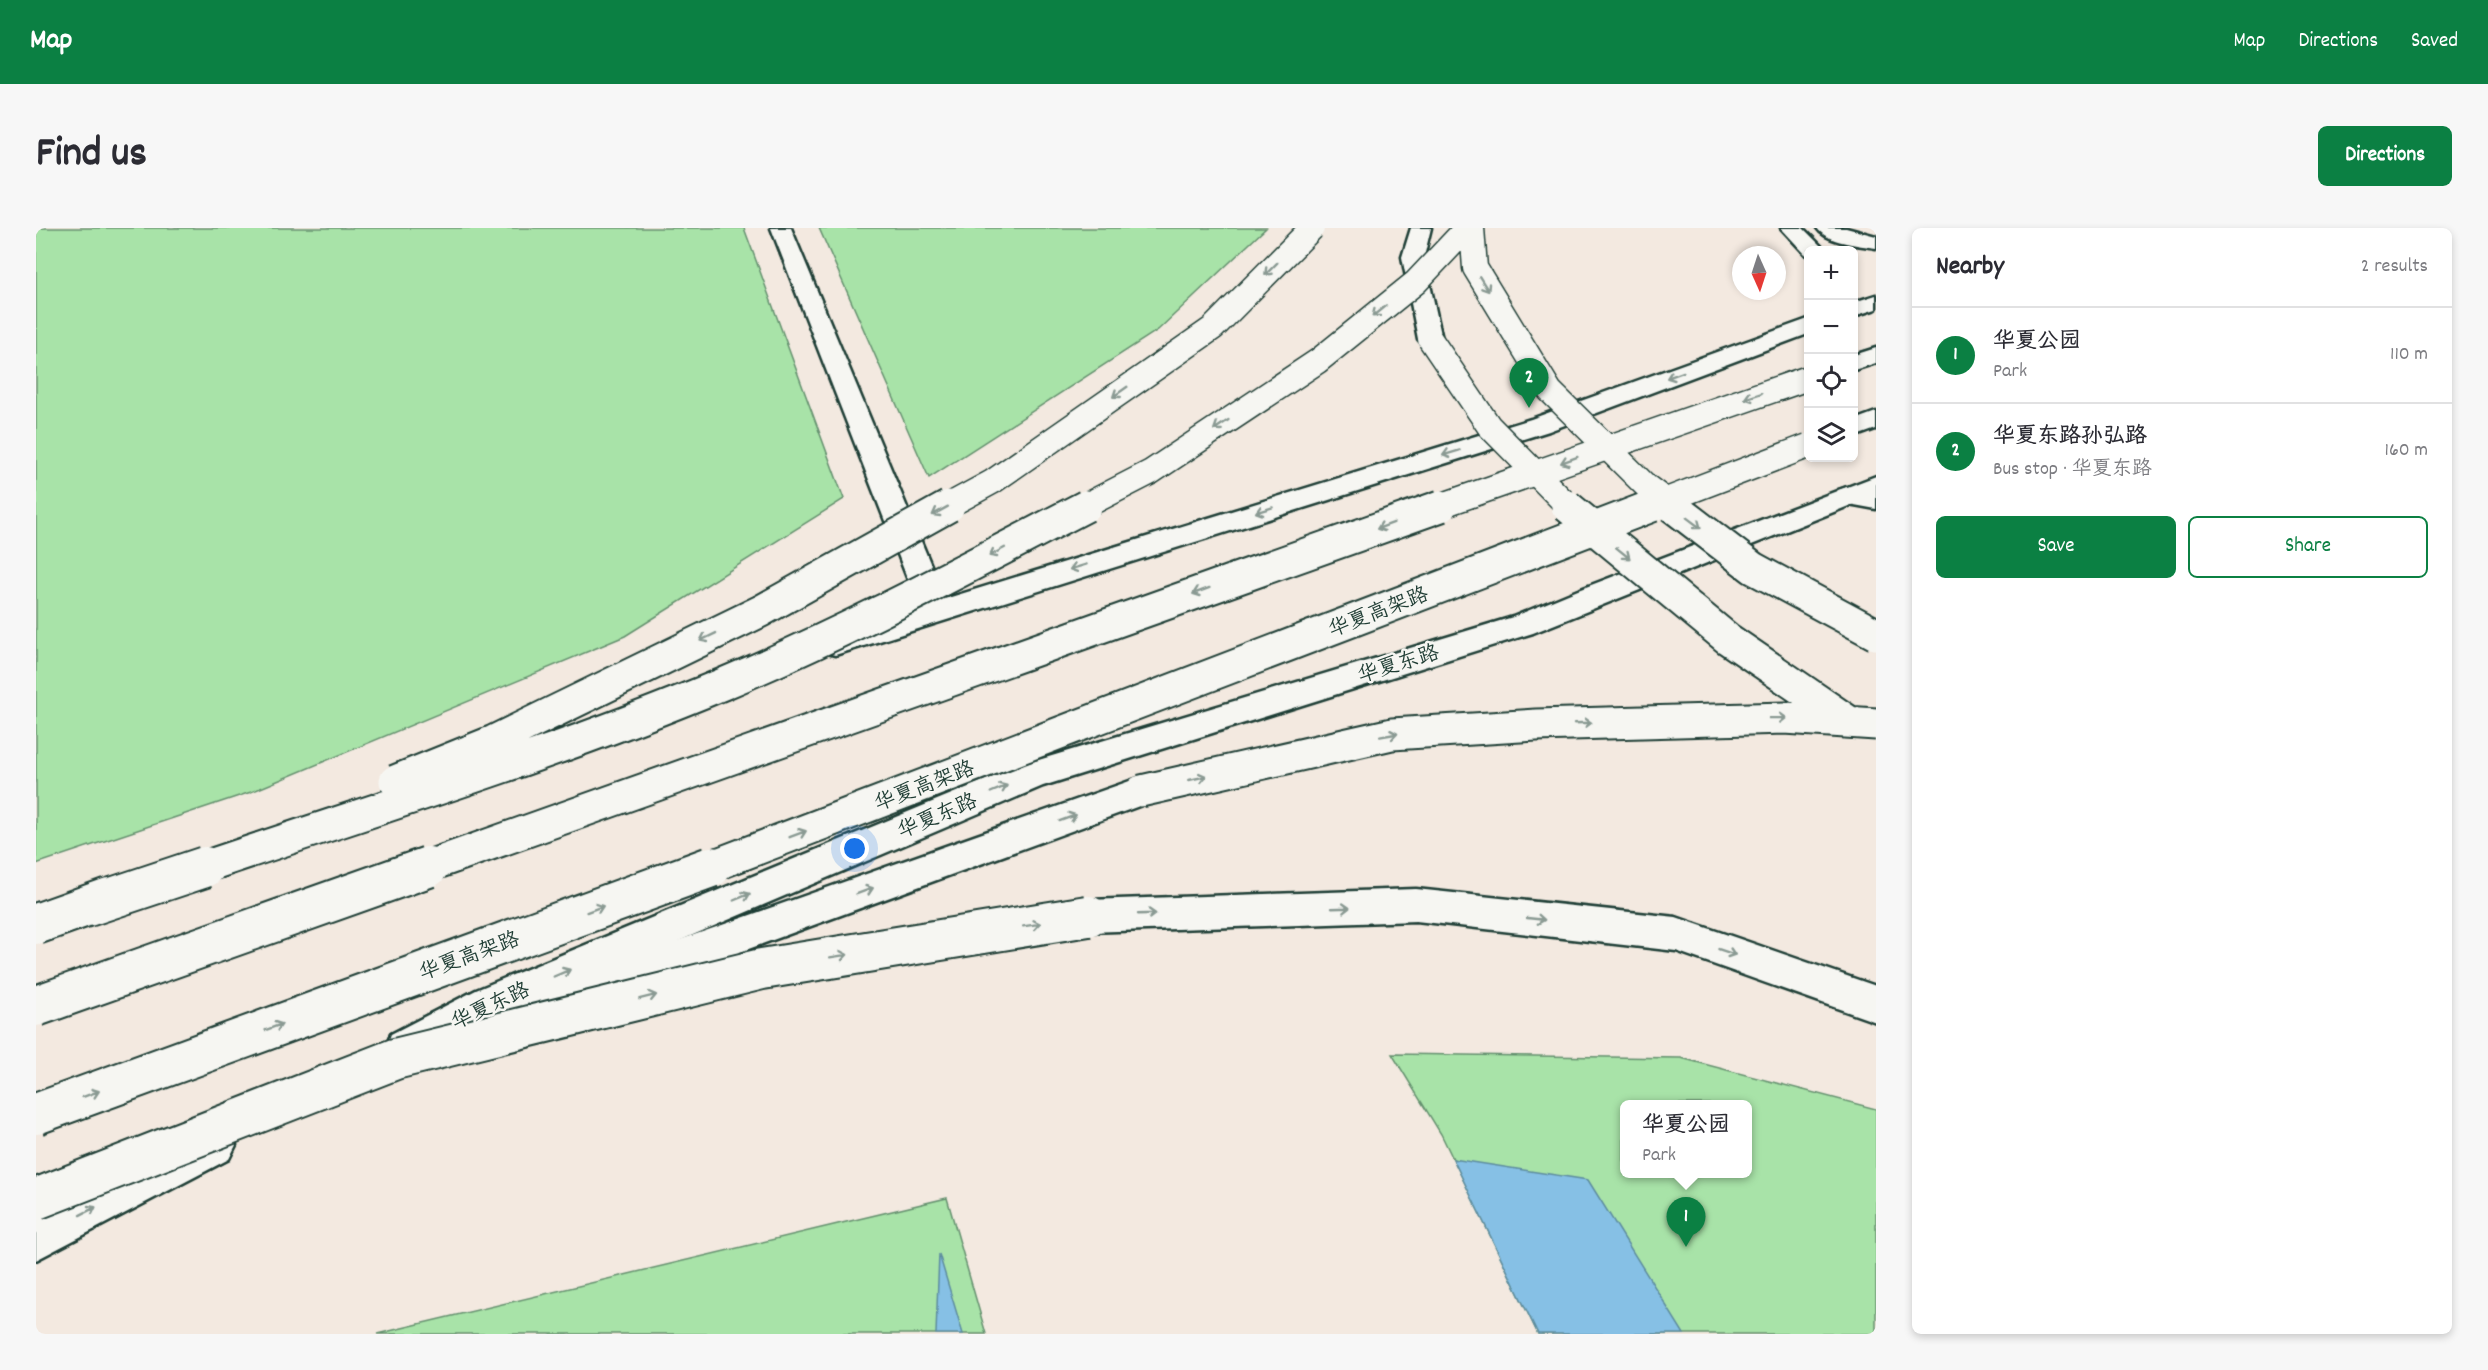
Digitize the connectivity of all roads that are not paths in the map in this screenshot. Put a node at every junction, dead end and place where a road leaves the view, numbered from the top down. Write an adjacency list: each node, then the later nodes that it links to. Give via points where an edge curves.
1 (781, 228): 20 (main road)
2 (1312, 228): 25 (main road, one-way to 25, bridge, via 1213,328 992,482 761,611 494,741)
3 (1421, 228): 23 (main road, one-way to 23, bridge, via 1413,257 1431,339 1489,426 1556,497 1728,639)
4 (1467, 228): 25 (main road, one-way to 25, bridge, via 1416,282 1318,361 1151,472 894,606 723,684 516,762)
5 (1472, 228): 21 (main road, one-way to 21, bridge, via 1475,268 1550,391 1646,486 1753,568)
6 (1791, 228): 9 (main road)
7 (1827, 228): 8 (main road)
8 (1876, 242)
9 (1810, 246)
10 (1876, 302): 11 (main road)
11 (1858, 308)
12 (1804, 328): 20 (main road, one-way to 20, via 1540,425)
13 (1876, 355): 14 (main road)
14 (1858, 362)
15 (1804, 380): 28 (main road, one-way to 28, bridge)
16 (1876, 420): 17 (main road)
17 (1858, 427)
18 (1804, 448): 30 (main road, 华夏高架路, one-way to 18, bridge, via 726,861)
19 (1866, 494): 32 (main road, 华夏东路, one-way to 19, via 489,1003 1034,775 1522,625)
20 (935, 611): 24 (main road)
21 (1876, 634)
22 (1876, 724): 29 (main road, one-way to 22, bridge, via 1141,791 1392,734 1548,724 1785,718)
23 (1876, 740)
24 (36, 906)
25 (88, 906): 26 (main road, bridge)
26 (36, 924)
27 (1876, 1004): 29 (main road, one-way to 27, bridge, via 762,969 1112,915 1416,905 1676,934)
28 (36, 1006)
29 (395, 1059): 31 (main road, bridge)
30 (36, 1114)
31 (36, 1199)
32 (36, 1238)

